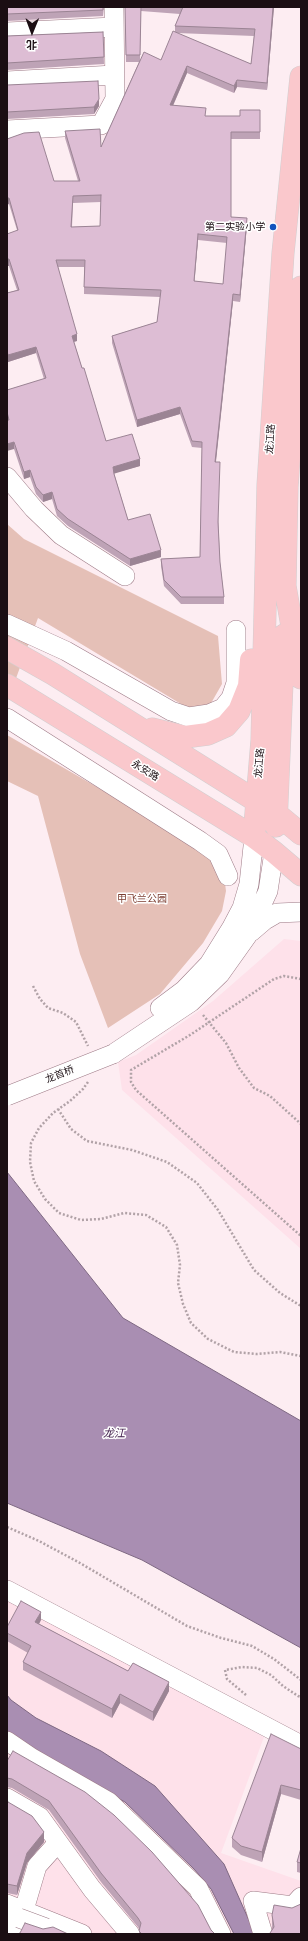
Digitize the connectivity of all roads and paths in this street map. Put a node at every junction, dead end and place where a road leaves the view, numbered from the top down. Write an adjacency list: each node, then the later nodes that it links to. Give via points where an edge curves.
1 (114, 7): 2 (street)
2 (114, 27): 3 (street); 4 (street)
3 (7, 32)
4 (114, 75): 6 (street); 7 (street, via 115,99 101,125)
5 (301, 77): 12 (main road, 龙江路, via 283,253 268,485)
6 (7, 81)
7 (7, 130)
8 (301, 287): 11 (main road, 龙江路, via 287,487)
9 (7, 477): 10 (street, via 34,509 61,535)
10 (125, 576)
11 (285, 586): 16 (main road, 龙江路); 21 (main road)
12 (264, 622): 19 (main road, via 252,651 249,686 239,711 226,726 208,734 186,737); 20 (main road, 龙江路, via 262,740)
13 (7, 624): 14 (street, via 66,651 171,712 189,717 209,714 223,708 231,698 236,683)
14 (236, 630)
15 (7, 648): 19 (main road)
16 (301, 678)
17 (7, 685): 23 (main road, 永安路)
18 (7, 718): 26 (street, via 200,841 218,854)
19 (136, 726): 20 (main road)
20 (257, 802): 21 (main road); 23 (main road, 龙江路)
21 (277, 814): 22 (main road); 24 (main road)
22 (301, 834)
23 (254, 837): 24 (main road, 永安路); 33 (street, via 249,884 242,908 209,964 184,990)
24 (274, 852): 25 (main road, 永安路); 28 (street, via 268,891)
25 (301, 875)
26 (228, 876)
27 (301, 912): 28 (street, via 277,913)
28 (247, 936): 31 (street, via 220,974)
29 (301, 979): 32 (path, via 284,976 274,979)
30 (33, 986): 34 (path, via 48,1008 76,1022)
31 (190, 1002): 32 (path); 33 (street)
32 (210, 1022): 39 (path, via 254,1088 270,1096); 40 (path, via 131,1070 131,1082 136,1090)
33 (112, 1049): 36 (street, 龙首桥); 37 (street, 龙首桥, bridge)
34 (89, 1050)
35 (89, 1079): 38 (path, via 83,1089)
36 (7, 1086)
37 (7, 1096)
38 (58, 1109): 41 (path, via 71,1129 87,1141 132,1150 167,1162 197,1183 218,1210 254,1270 280,1293); 42 (path, via 39,1128 31,1143 30,1162 34,1181 45,1199 59,1213 81,1220 124,1214 146,1215 166,1227 177,1245 180,1265 178,1283 191,1323 208,1339 234,1352 280,1352)
39 (301, 1124)
40 (301, 1236)
41 (301, 1306)
42 (301, 1356)
43 (7, 1527): 45 (path, via 80,1563 187,1626 252,1646)
44 (7, 1590): 47 (street)
45 (301, 1680)
46 (301, 1697): 47 (path, via 257,1668 225,1670 227,1679 254,1702)
47 (246, 1717): 49 (street)
48 (8, 1745): 59 (street, via 109,1802 198,1888)
49 (301, 1745)
50 (7, 1798): 58 (street, via 40,1817 92,1889)
51 (7, 1810): 52 (street, via 35,1823)
52 (54, 1847): 54 (street, via 37,1866); 57 (street, via 86,1892)
53 (301, 1897): 60 (street, via 293,1906 253,1901)
54 (19, 1918): 55 (street, bridge); 56 (street)
55 (52, 1933)
56 (82, 1934)
57 (122, 1934)
58 (130, 1934)
59 (221, 1934)
60 (263, 1934)

